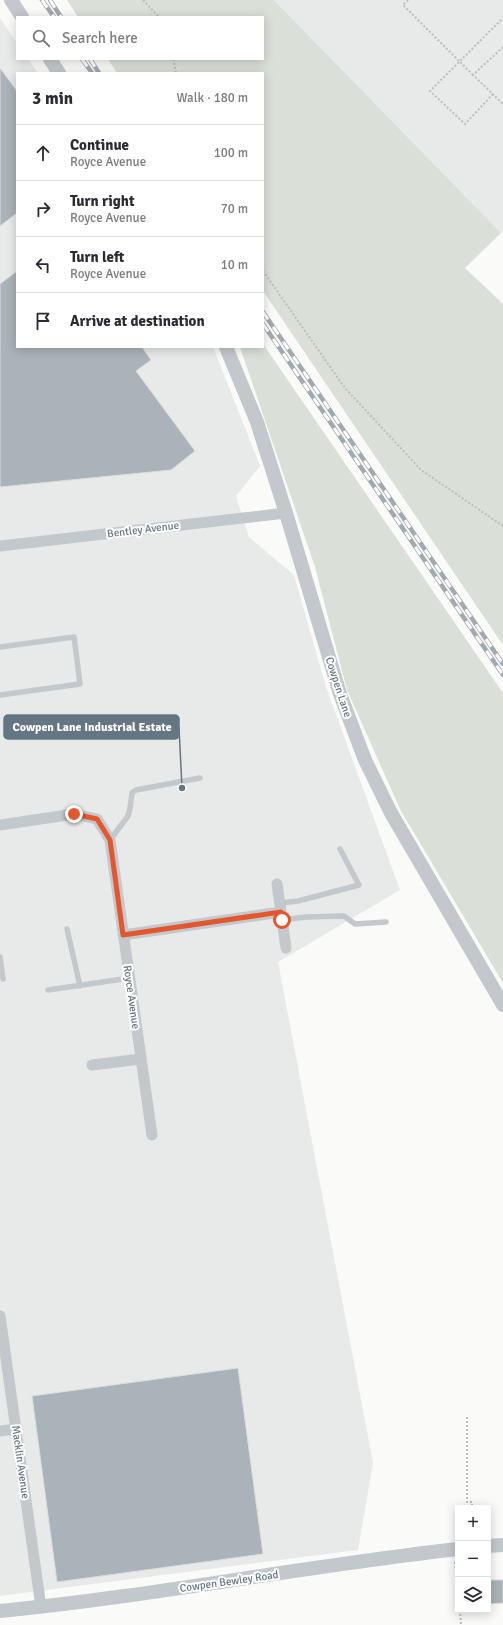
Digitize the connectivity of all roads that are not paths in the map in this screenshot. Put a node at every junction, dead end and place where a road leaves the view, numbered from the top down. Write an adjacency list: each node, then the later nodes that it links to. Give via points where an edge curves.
1 (11, 0): 2 (street)
2 (21, 16)
3 (51, 60): 4 (street)
4 (58, 72)
5 (226, 348): 6 (street, Cowpen Lane, via 257,422)
6 (286, 513): 7 (street, Bentley Avenue); 25 (street, Cowpen Lane, via 340,694 365,760 392,813)
7 (0, 546)
8 (0, 647): 9 (lane, via 74,637 80,684)
9 (0, 695)
10 (200, 778): 12 (lane, via 136,790 132,793 128,816)
11 (0, 825): 12 (street, Royce Avenue, via 74,814 97,819)
12 (110, 840): 18 (street, Royce Avenue)
13 (340, 849): 15 (lane, via 359,885 298,901)
14 (277, 884): 15 (street)
15 (281, 912): 16 (lane, via 306,917 344,916 355,924); 18 (street); 19 (street)
16 (386, 922)
17 (67, 929): 23 (lane)
18 (123, 935): 22 (street, Royce Avenue)
19 (286, 948)
20 (0, 957): 21 (lane)
21 (4, 978)
22 (130, 978): 23 (lane); 26 (street, Royce Avenue)
23 (80, 986): 24 (lane)
24 (48, 990)
25 (503, 1005)
26 (141, 1058): 27 (street); 28 (street, Royce Avenue)
27 (92, 1065)
28 (152, 1135)
29 (0, 1316): 30 (street, Macklin Avenue)
30 (16, 1429): 31 (street); 35 (street, Macklin Avenue)
31 (0, 1431)
32 (503, 1545): 33 (street)
33 (491, 1546)
34 (455, 1550): 35 (street, Cowpen Bewley Road)
35 (41, 1607): 36 (street, Cowpen Bewley Road)
36 (0, 1611)

